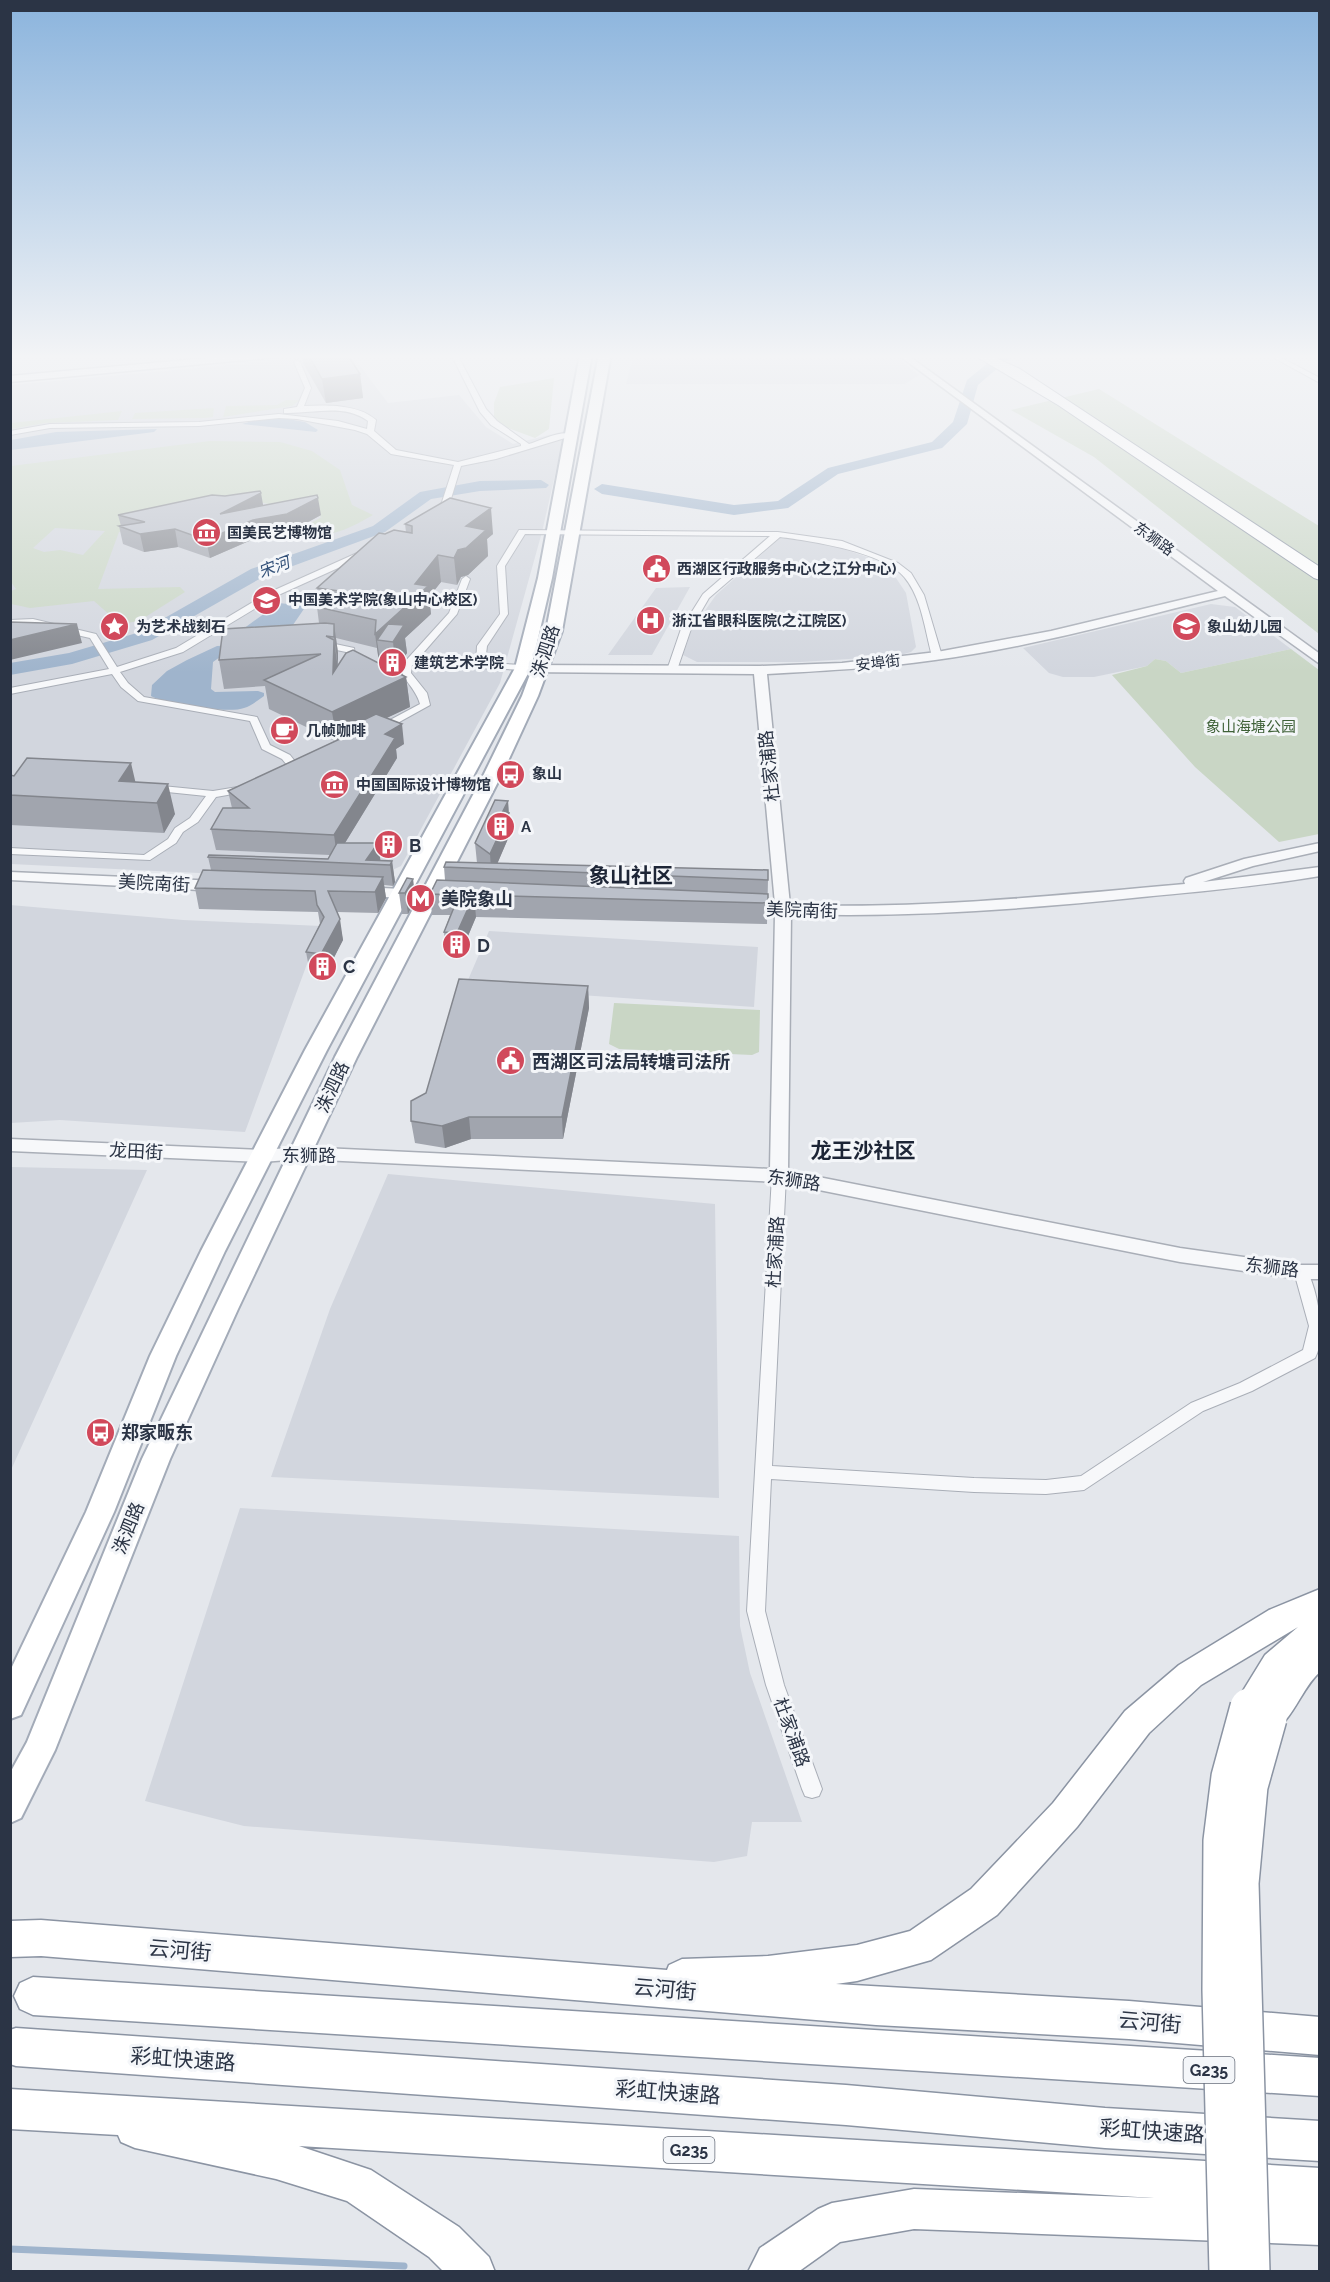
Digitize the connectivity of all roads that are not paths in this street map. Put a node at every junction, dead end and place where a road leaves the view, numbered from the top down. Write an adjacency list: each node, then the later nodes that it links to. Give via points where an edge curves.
1 (439, 460): 8 (street)
2 (476, 460): 8 (street)
3 (567, 460): 10 (main road, 洙泗路)
4 (585, 460): 11 (main road, 洙泗路)
5 (1048, 460): 17 (street, 东狮路)
6 (1154, 460): 15 (highway)
7 (1160, 460): 14 (highway)
8 (458, 464): 9 (street, via 446,502 436,520)
9 (427, 525)
10 (554, 532): 11 (street); 27 (street, via 522,532 501,566 504,614 482,646); 29 (main road, 洙泗路)
11 (572, 532): 12 (street); 28 (main road, 洙泗路, via 554,631)
12 (778, 534): 24 (street, via 839,543 895,565 908,575 920,595); 31 (street, via 706,596 686,629)
13 (378, 547): 19 (street, via 291,584)
14 (1320, 564)
15 (1320, 575)
16 (466, 579): 26 (street, via 453,614)
17 (1227, 592): 24 (street, 安埠街, via 1052,635); 25 (street, 东狮路)
18 (10, 623): 22 (street, via 33,622)
19 (223, 626): 20 (street); 30 (street, via 166,655)
20 (233, 634)
21 (40, 636): 22 (street)
22 (93, 636): 30 (street)
23 (309, 642): 33 (street, via 351,650 351,663 359,673)
24 (937, 656): 32 (street, 安埠街, via 842,667)
25 (1320, 660)
26 (409, 662): 27 (street); 35 (street, via 403,676 422,693 425,705)
27 (480, 666): 29 (street)
28 (541, 667): 29 (street, 安埠街); 31 (street, 安埠街); 48 (main road, 洙泗路, via 493,774)
29 (523, 668): 47 (main road, 洙泗路)
30 (114, 669): 34 (street); 36 (street, via 124,685 141,699 254,719 266,747 286,757 292,772)
31 (672, 670): 32 (street, 安埠街)
32 (759, 670): 51 (street, 杜家浦路)
33 (369, 674)
34 (10, 691)
35 (372, 734)
36 (307, 764)
37 (258, 785): 39 (street)
38 (140, 787): 39 (street)
39 (213, 794): 41 (street, via 194,820 146,858)
40 (1320, 847): 45 (street, 美院南街, via 1249,862)
41 (10, 850)
42 (1320, 871): 45 (street, 美院南街)
43 (10, 876): 44 (street, 美院南街)
44 (239, 886)
45 (1161, 890): 51 (street, 美院南街, via 974,908)
46 (341, 891): 47 (street)
47 (401, 894): 48 (street); 54 (main road, 洙泗路)
48 (429, 896): 49 (street); 53 (main road, 洙泗路)
49 (457, 897)
50 (724, 908): 51 (street, 美院南街)
51 (783, 910): 55 (street, 杜家浦路)
52 (10, 1145): 54 (street, 龙田街)
53 (301, 1153): 54 (street, 东狮路); 55 (street, 东狮路); 64 (main road, 洙泗路, via 156,1459 39,1750)
54 (262, 1156): 61 (main road, 洙泗路, via 163,1356 100,1512)
55 (778, 1176): 56 (street, 东狮路, via 1180,1255); 57 (street, 杜家浦路)
56 (1310, 1272): 57 (street, via 1317,1326 1310,1354 1246,1388 1197,1407 1084,1483 1046,1487 974,1485)
57 (763, 1472): 63 (street, 杜家浦路, via 756,1611 775,1685)
58 (1320, 1603): 66 (highway, via 1280,1620 1190,1675 1137,1722 1065,1815 984,1902 918,1947 857,1963 768,1974)
59 (1320, 1628): 62 (highway, via 1276,1665)
60 (1320, 1651): 62 (highway)
61 (10, 1705)
62 (1258, 1713): 78 (highway, bridge, via 1230,1777 1222,1841); 79 (highway, bridge, via 1240,1883)
63 (812, 1789)
64 (10, 1807)
65 (10, 1939): 66 (highway, 云河街, via 41,1938)
66 (586, 1983): 68 (highway, 云河街)
67 (33, 1996): 70 (highway, G235)
68 (1320, 2036)
69 (16, 2047): 73 (highway, 彩虹快速路)
70 (1320, 2077)
71 (10, 2109): 72 (highway, G235)
72 (59, 2111): 74 (highway, G235); 76 (highway, via 276,2159 357,2184 444,2242)
73 (1320, 2141)
74 (1320, 2188)
75 (1320, 2225): 77 (highway, via 914,2209 832,2223)
76 (474, 2271)
77 (769, 2271)
78 (1228, 2271)
79 (1251, 2271)

